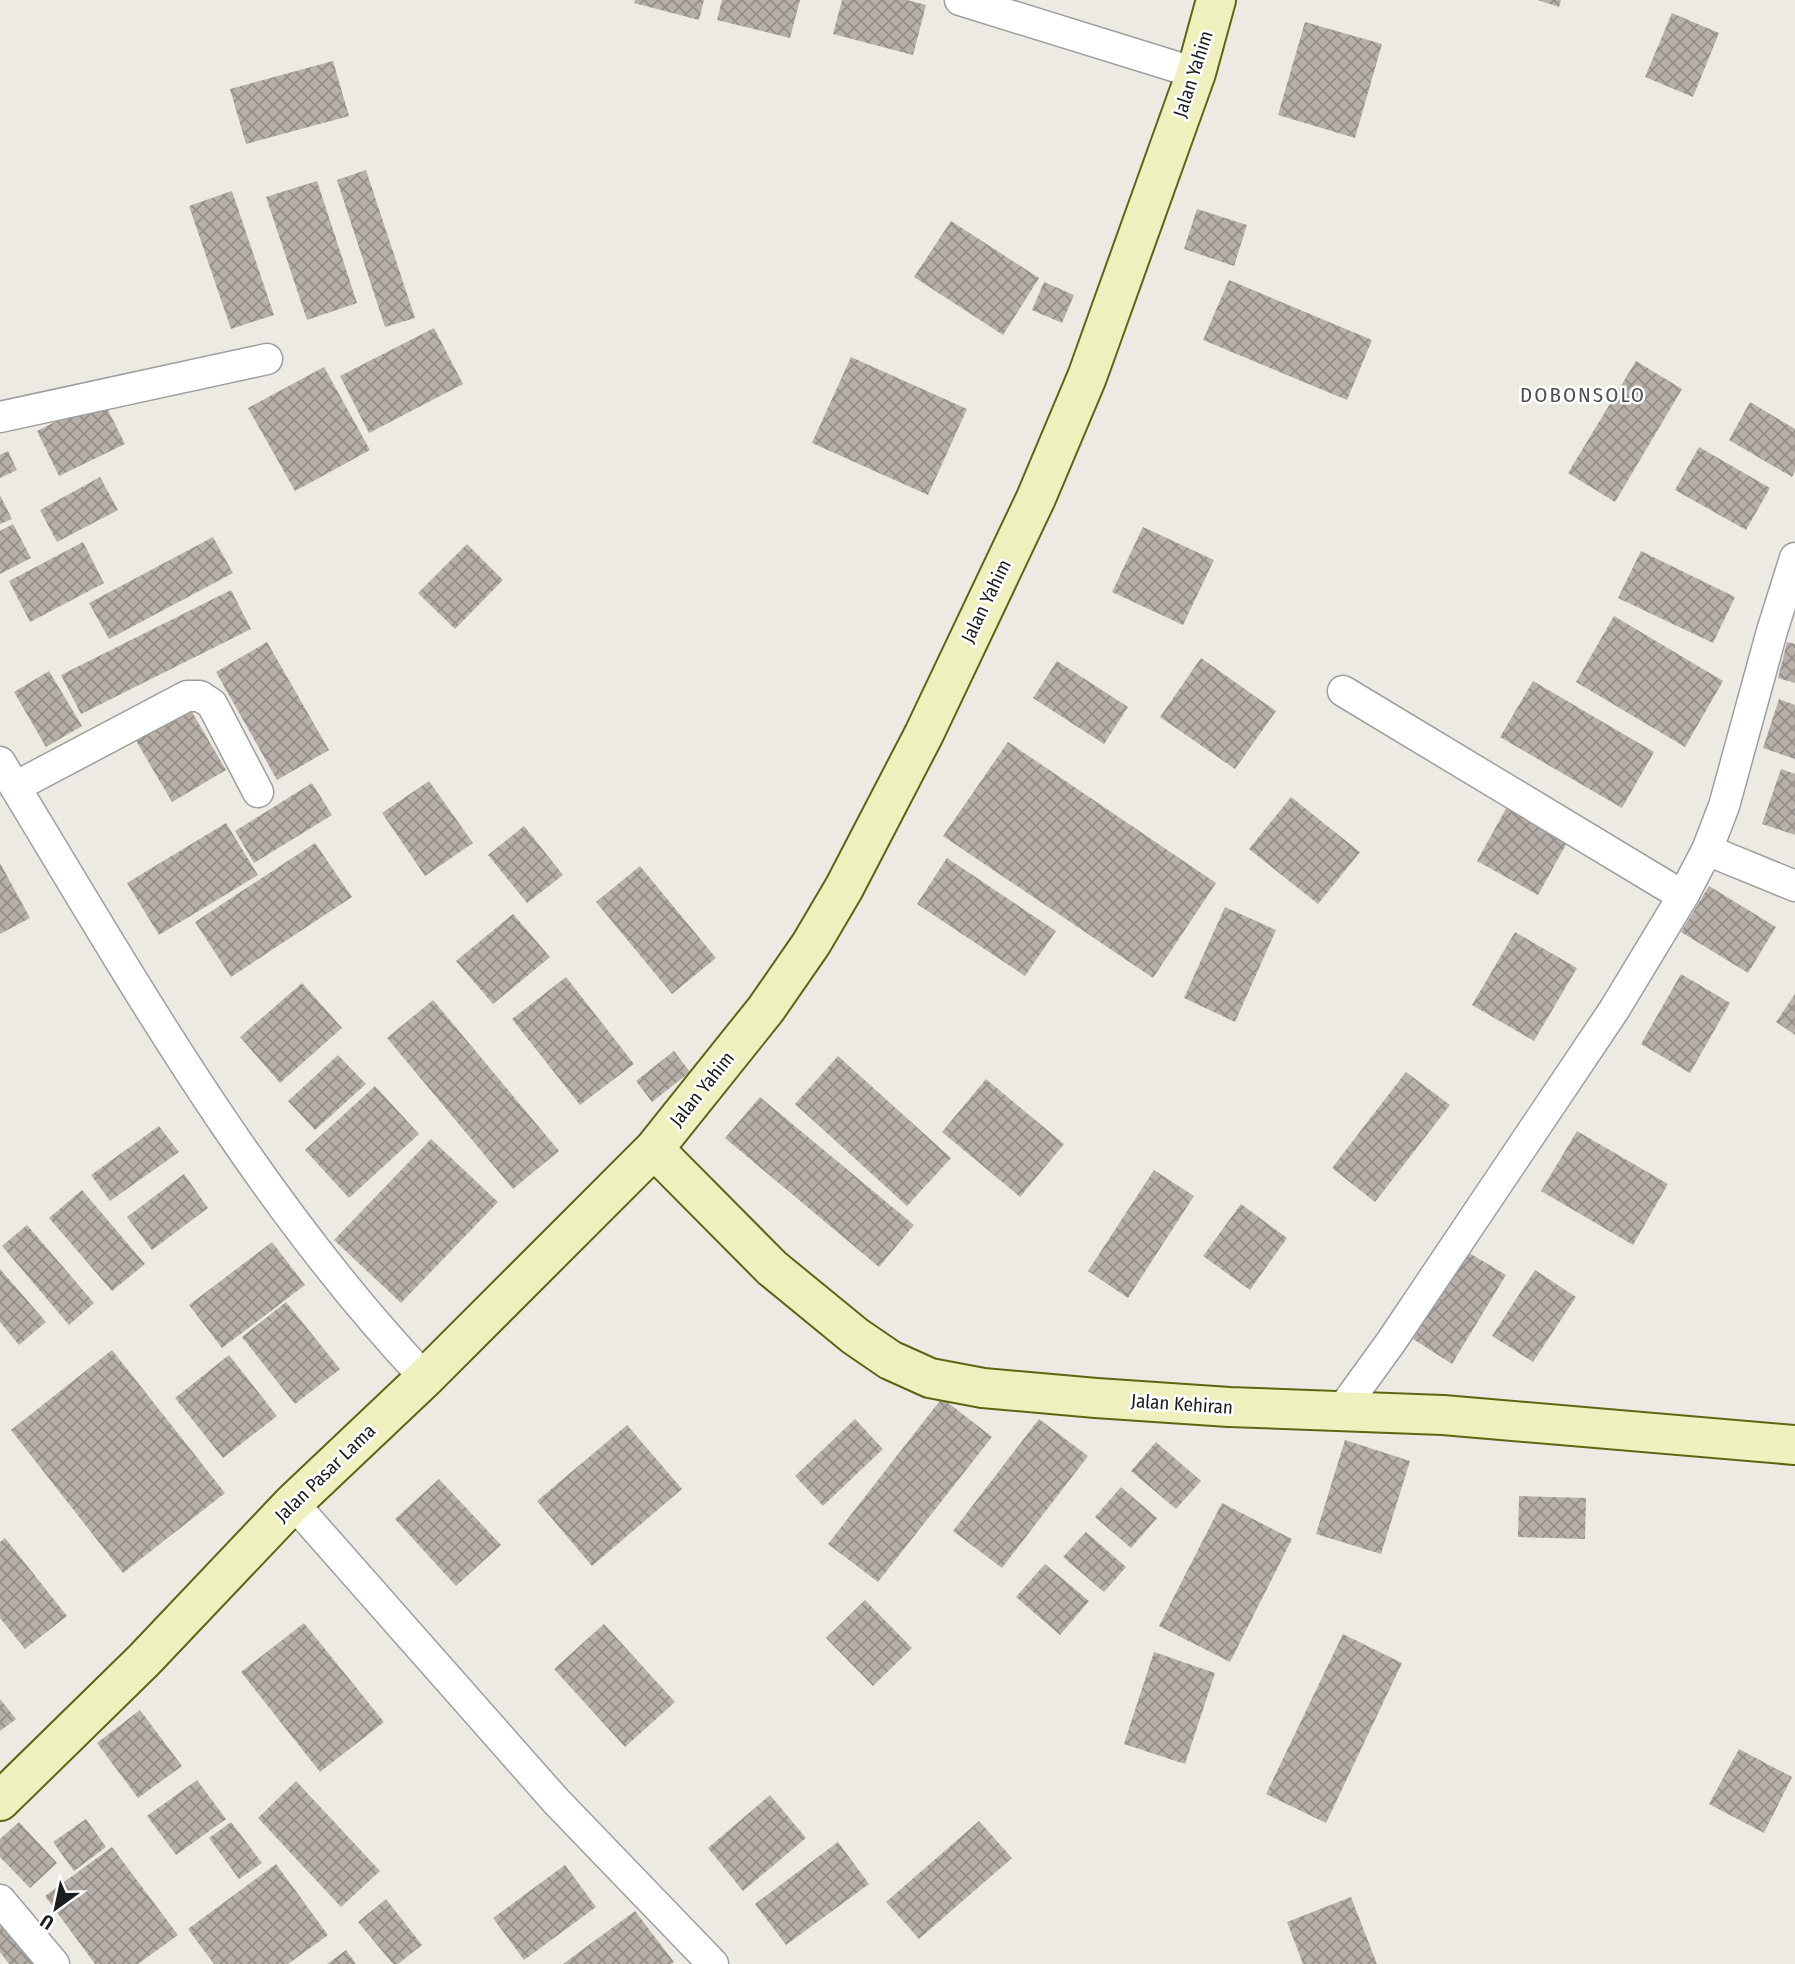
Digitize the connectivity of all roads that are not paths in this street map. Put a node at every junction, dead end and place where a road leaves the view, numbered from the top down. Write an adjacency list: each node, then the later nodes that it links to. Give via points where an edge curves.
1 (960, 0): 3 (street)
2 (1216, 0): 3 (street, Jalan Yahim)
3 (1196, 73): 13 (street, Jalan Yahim, via 1082,389 1037,498 924,734 811,944 766,1009)
4 (267, 359): 5 (street)
5 (0, 417)
6 (1795, 558): 10 (street, via 1724,806)
7 (1343, 691): 12 (street)
8 (8, 774): 9 (street, via 187,696 200,696 212,704); 14 (street, via 205,1094 315,1249 377,1328)
9 (258, 792)
10 (1707, 850): 11 (street); 12 (street)
11 (1795, 886)
12 (1683, 896): 15 (street, via 1614,1010)
13 (654, 1149): 14 (street, Jalan Pasar Lama); 15 (street, Jalan Kehiran, via 772,1268 855,1336 890,1360 930,1378 983,1388 1096,1398)
14 (425, 1378): 17 (street, Jalan Pasar Lama)
15 (1340, 1411): 16 (street, Jalan Kehiran, via 1444,1415)
16 (1795, 1445)
17 (293, 1503): 18 (street, Jalan Pasar Lama, via 144,1660); 21 (street, via 556,1801)
18 (0, 1801)
19 (0, 1900): 20 (street)
20 (54, 1964)
21 (713, 1964)

